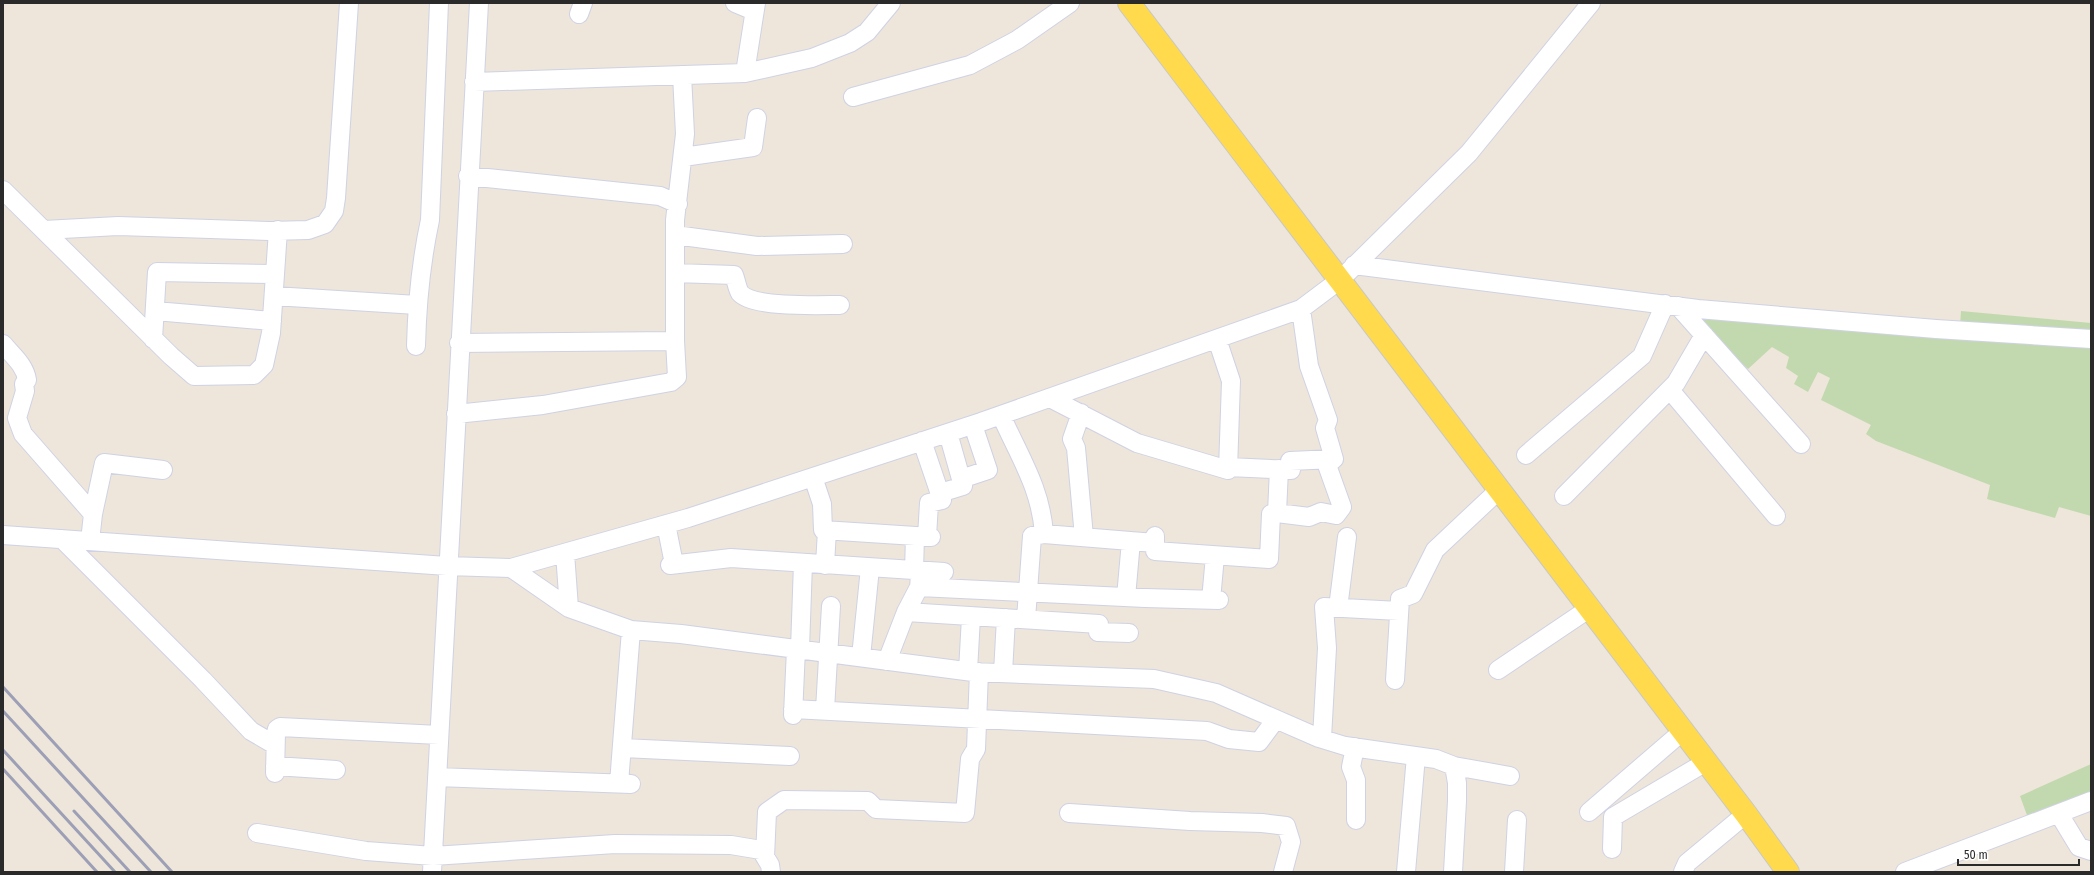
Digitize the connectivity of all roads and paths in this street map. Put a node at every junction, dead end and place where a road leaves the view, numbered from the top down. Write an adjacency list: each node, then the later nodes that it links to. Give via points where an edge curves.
1 (349, 3): 20 (street, via 334,211 325,224 308,230)
2 (439, 3): 27 (street, via 430,220)
3 (479, 3): 12 (street)
4 (736, 3): 9 (street)
5 (891, 3): 10 (street, via 867,32 850,43 812,58)
6 (1070, 3): 13 (street, via 1017,40 970,65)
7 (1129, 3): 24 (main road)
8 (1591, 3): 24 (street, via 1469,153)
9 (755, 7): 10 (street)
10 (745, 72): 11 (street)
11 (682, 75): 12 (street); 15 (street, via 685,134)
12 (474, 82): 16 (street)
13 (853, 97)
14 (757, 118): 15 (street, via 753,147)
15 (683, 156): 18 (street)
16 (468, 176): 18 (street, via 660,196); 38 (street)
17 (3, 190): 19 (street)
18 (678, 204): 21 (street)
19 (44, 230): 20 (street, via 96,226); 34 (street)
20 (278, 230): 25 (street)
21 (675, 235): 22 (street, via 757,246); 23 (street)
22 (843, 244)
23 (675, 272): 28 (street, via 734,275 740,292 750,300); 37 (street)
24 (1347, 272): 29 (street); 30 (street); 57 (main road)
25 (275, 274): 26 (street); 31 (street, via 157,272)
26 (274, 296): 27 (street); 32 (street)
27 (417, 305): 40 (street)
28 (840, 305)
29 (1672, 305): 33 (street); 36 (street, via 1936,329); 50 (street, via 1642,356)
30 (1302, 309): 35 (street); 51 (street, via 1308,366 1328,420 1325,428)
31 (155, 311): 32 (street); 34 (street)
32 (272, 321): 34 (street, via 264,365 254,375 194,376)
33 (1704, 334): 41 (street, via 1676,384); 49 (street)
34 (153, 339)
35 (1217, 339): 42 (street); 52 (street, via 1231,381)
36 (2091, 339)
37 (675, 341): 38 (street); 44 (street, via 677,377 671,382 543,405)
38 (460, 343): 44 (street)
39 (3, 344): 61 (street, via 26,375 25,391 17,418 23,434)
40 (416, 346)
41 (1670, 390): 59 (street); 62 (street)
42 (1050, 398): 43 (street); 45 (street)
43 (1081, 413): 52 (street, via 1137,443); 68 (street, via 1072,440 1076,448)
44 (456, 414): 77 (street)
45 (1001, 415): 46 (street); 65 (street, via 1034,487 1042,514)
46 (973, 425): 47 (street); 56 (street, via 988,470)
47 (948, 433): 48 (street); 56 (street)
48 (922, 442): 55 (street); 58 (street)
49 (1801, 444)
50 (1526, 454)
51 (1334, 459): 53 (street, via 1290,461 1291,470); 60 (street, via 1327,465 1342,507 1336,515 1321,512 1309,517)
52 (1228, 468): 53 (street)
53 (1279, 469): 60 (street)
54 (163, 470): 61 (street, via 104,463)
55 (813, 477): 63 (street); 64 (street, via 822,504 823,530)
56 (961, 479): 58 (street, via 963,486)
57 (1500, 489): 88 (main road); 89 (street, via 1434,550 1412,594 1400,599)
58 (940, 493): 67 (street, via 942,500 929,504)
59 (1564, 496)
60 (1278, 513): 74 (street, via 1271,514 1269,559)
61 (93, 514): 71 (street)
62 (1776, 516)
63 (666, 524): 73 (street); 75 (street, via 672,565 731,558)
64 (827, 530): 67 (street); 76 (street)
65 (1044, 534): 68 (street); 82 (street, via 1032,536)
66 (3, 535): 70 (street)
67 (924, 537): 81 (street)
68 (1084, 537): 72 (street)
69 (1346, 537): 87 (street)
70 (62, 539): 71 (street); 111 (street, via 251,731)
71 (90, 541): 77 (street)
72 (1131, 541): 74 (street, via 1155,540 1155,551); 84 (street)
73 (565, 553): 78 (street); 86 (street)
74 (1215, 556): 84 (street, via 1215,600)
75 (803, 563): 76 (street); 97 (street)
76 (825, 565): 79 (street)
77 (447, 566): 78 (street); 109 (street)
78 (511, 568): 86 (street)
79 (870, 568): 81 (street); 99 (street)
80 (944, 572): 81 (street)
81 (918, 576): 82 (street); 90 (street)
82 (1028, 591): 83 (street); 93 (street)
83 (1066, 593): 84 (street); 94 (street)
84 (1126, 597)
85 (831, 606): 98 (street)
86 (569, 608): 95 (street)
87 (1338, 608): 89 (street); 110 (street, via 1324,607 1327,648)
88 (1590, 608): 101 (street); 108 (main road)
89 (1399, 611): 104 (street)
90 (906, 612): 91 (street); 100 (street)
91 (971, 617): 92 (street); 102 (street)
92 (1006, 618): 93 (street); 103 (street)
93 (1026, 619): 94 (street)
94 (1064, 621): 96 (street, via 1099,624 1098,632)
95 (631, 630): 97 (street); 113 (street)
96 (1129, 633)
97 (798, 649): 98 (street); 105 (street, via 793,712)
98 (828, 653): 99 (street); 105 (street)
99 (861, 657): 100 (street)
100 (887, 661): 102 (street)
101 (1498, 670)
102 (974, 672): 103 (street); 106 (street)
103 (1004, 673): 107 (street, via 1154,679 1216,693)
104 (1396, 680)
105 (825, 710): 106 (street)
106 (978, 718): 107 (street, via 1207,732 1229,739 1260,742); 132 (street, via 976,749 970,759 965,813 876,809 868,801 784,800 767,812)
107 (1276, 719): 110 (street)
108 (1684, 731): 116 (main road); 122 (street)
109 (439, 735): 111 (street, via 280,727 276,733); 120 (street)
110 (1322, 738): 112 (street)
111 (276, 745): 118 (street, via 275,769)
112 (1355, 747): 115 (street); 126 (street, via 1351,767 1356,780)
113 (623, 748): 114 (street); 120 (street, via 625,784)
114 (790, 756)
115 (1416, 756): 117 (street, via 1436,759); 133 (street)
116 (1706, 762): 124 (main road); 129 (street, via 1614,817)
117 (1454, 766): 119 (street); 135 (street, via 1457,801)
118 (336, 770)
119 (1510, 776)
120 (437, 777): 131 (street)
121 (2091, 801): 125 (street)
122 (1589, 812)
123 (1069, 813): 134 (street, via 1190,821 1262,822 1286,826 1291,842)
124 (1746, 814): 137 (street, via 1687,863); 138 (main road)
125 (2058, 814): 130 (street, via 2079,847); 139 (street)
126 (1356, 820)
127 (1517, 820): 136 (street)
128 (257, 833): 131 (street)
129 (1612, 849)
130 (2091, 852)
131 (432, 864): 132 (street, via 615,844 732,845 761,850)
132 (768, 864)
133 (1403, 871)
134 (1283, 872)
135 (1453, 872)
136 (1514, 872)
137 (1683, 872)
138 (1788, 872)
139 (1905, 872)

